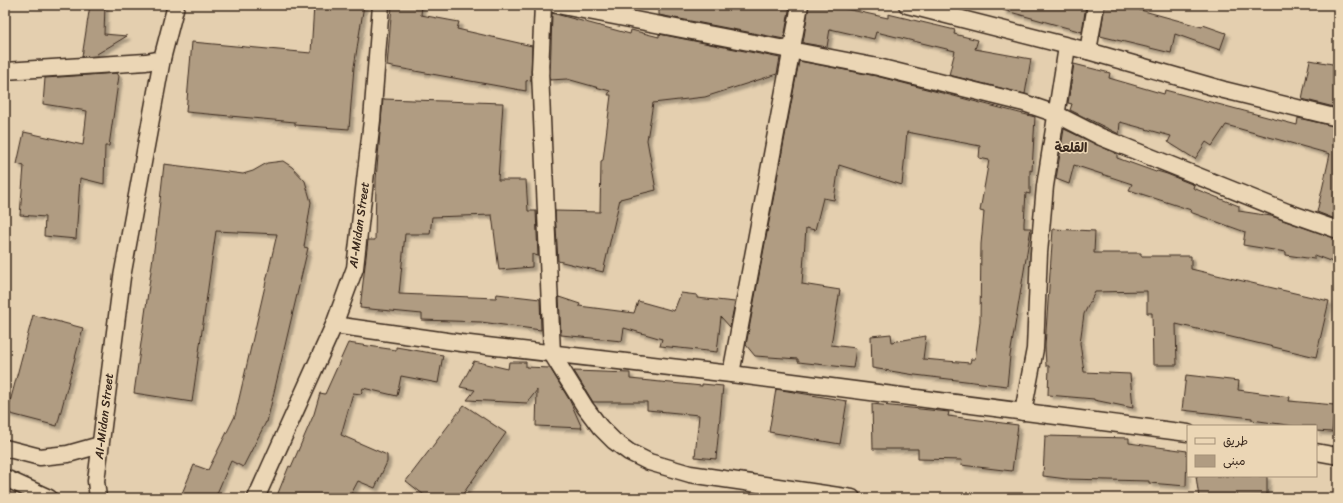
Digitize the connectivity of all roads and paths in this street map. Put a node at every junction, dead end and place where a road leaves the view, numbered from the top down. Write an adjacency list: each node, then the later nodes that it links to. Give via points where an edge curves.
1 (176, 5): 11 (street, AI-Midan Street)
2 (381, 5): 16 (street, AI-Midan Street, via 355,268)
3 (543, 5): 17 (street, via 540,71)
4 (557, 5): 9 (street)
5 (800, 5): 9 (street)
6 (907, 5): 8 (street)
7 (1096, 5): 10 (street)
8 (1067, 47): 10 (street); 13 (street)
9 (793, 51): 13 (street, via 878,67 1024,103); 18 (street)
10 (1088, 51): 14 (street, via 1224,90)
11 (162, 59): 12 (street, via 139,63); 21 (street, AI-Midan Street, via 122,277)
12 (5, 72)
13 (1056, 114): 15 (street, via 1101,137); 19 (street, via 1045,186 1039,253 1035,349)
14 (1338, 118)
15 (1338, 230)
16 (334, 325): 17 (street); 28 (street, AI-Midan Street)
17 (552, 354): 18 (street); 29 (street, via 600,427 614,441 649,462 690,474)
18 (731, 374): 19 (street)
19 (1023, 412): 20 (street)
20 (1187, 434)
21 (100, 445): 22 (street, via 68,454 40,457); 27 (street, AI-Midan Street, via 96,481)
22 (5, 448)
23 (1317, 452): 24 (street)
24 (1338, 456)
25 (5, 478): 26 (street)
26 (49, 498)
27 (98, 498)
28 (256, 498)
29 (852, 498)

